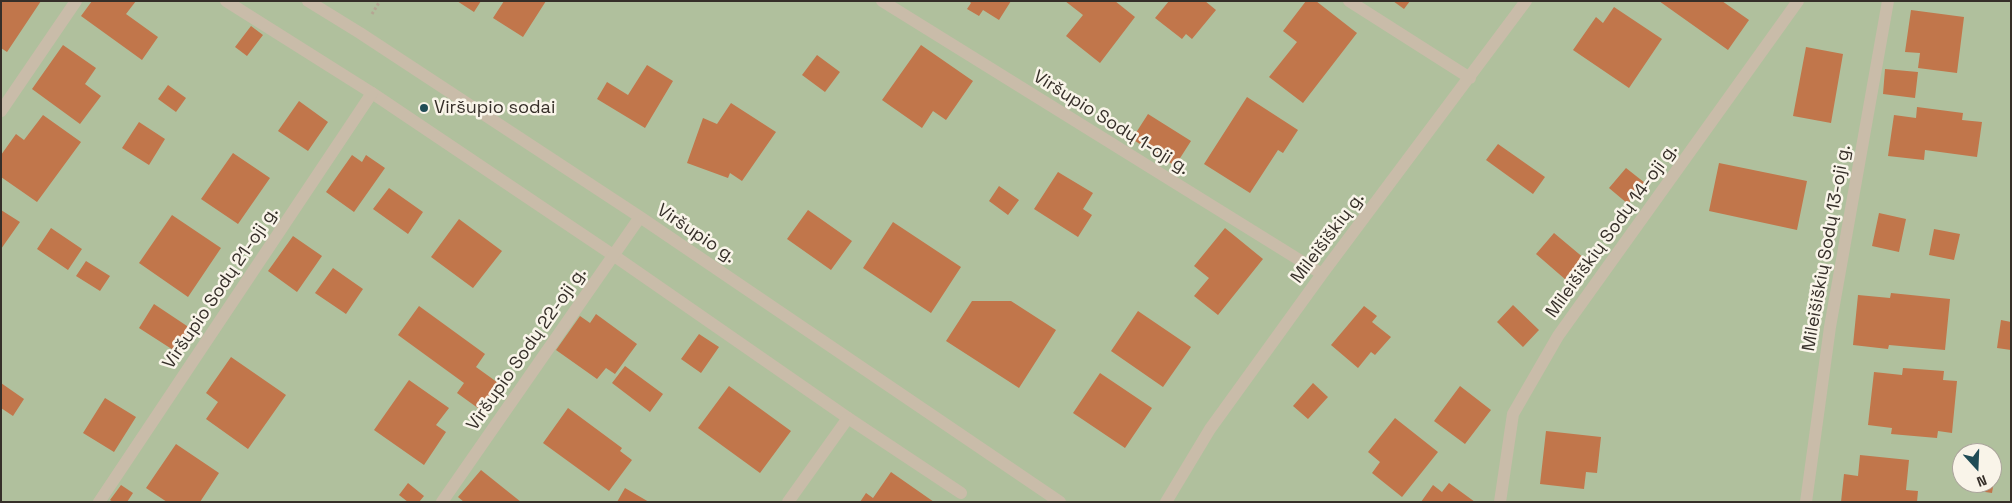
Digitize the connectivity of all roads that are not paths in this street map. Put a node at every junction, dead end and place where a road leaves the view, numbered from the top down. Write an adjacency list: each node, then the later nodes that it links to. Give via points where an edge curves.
1 (76, 1): 11 (street)
2 (226, 1): 10 (street)
3 (308, 1): 12 (street, Viršupio g.)
4 (882, 1): 14 (street, Viršupio Sodų 1-oji g.)
5 (1348, 1): 9 (street)
6 (1526, 1): 9 (street, Mileišiškių g.)
7 (1798, 1): 22 (street, Mileišiškių Sodų 14-oji g., via 1558,336 1513,414)
8 (1888, 1): 23 (street, Mileišiškių Sodų 13-oji g., via 1830,327)
9 (1470, 78): 14 (street, Mileišiškių g.)
10 (372, 93): 13 (street); 17 (street, Viršupio Sodų 21-oji g.)
11 (1, 111)
12 (640, 217): 13 (street, Viršupio Sodų 22-oji g.); 20 (street, Viršupio g.)
13 (613, 256): 15 (street); 18 (street, Viršupio Sodų 22-oji g.)
14 (1322, 274): 21 (street, Mileišiškių g., via 1210,429)
15 (848, 418): 16 (street); 19 (street)
16 (961, 493)
17 (99, 502)
18 (442, 502)
19 (788, 502)
20 (1060, 502)
21 (1166, 502)
22 (1500, 502)
23 (1806, 502)

